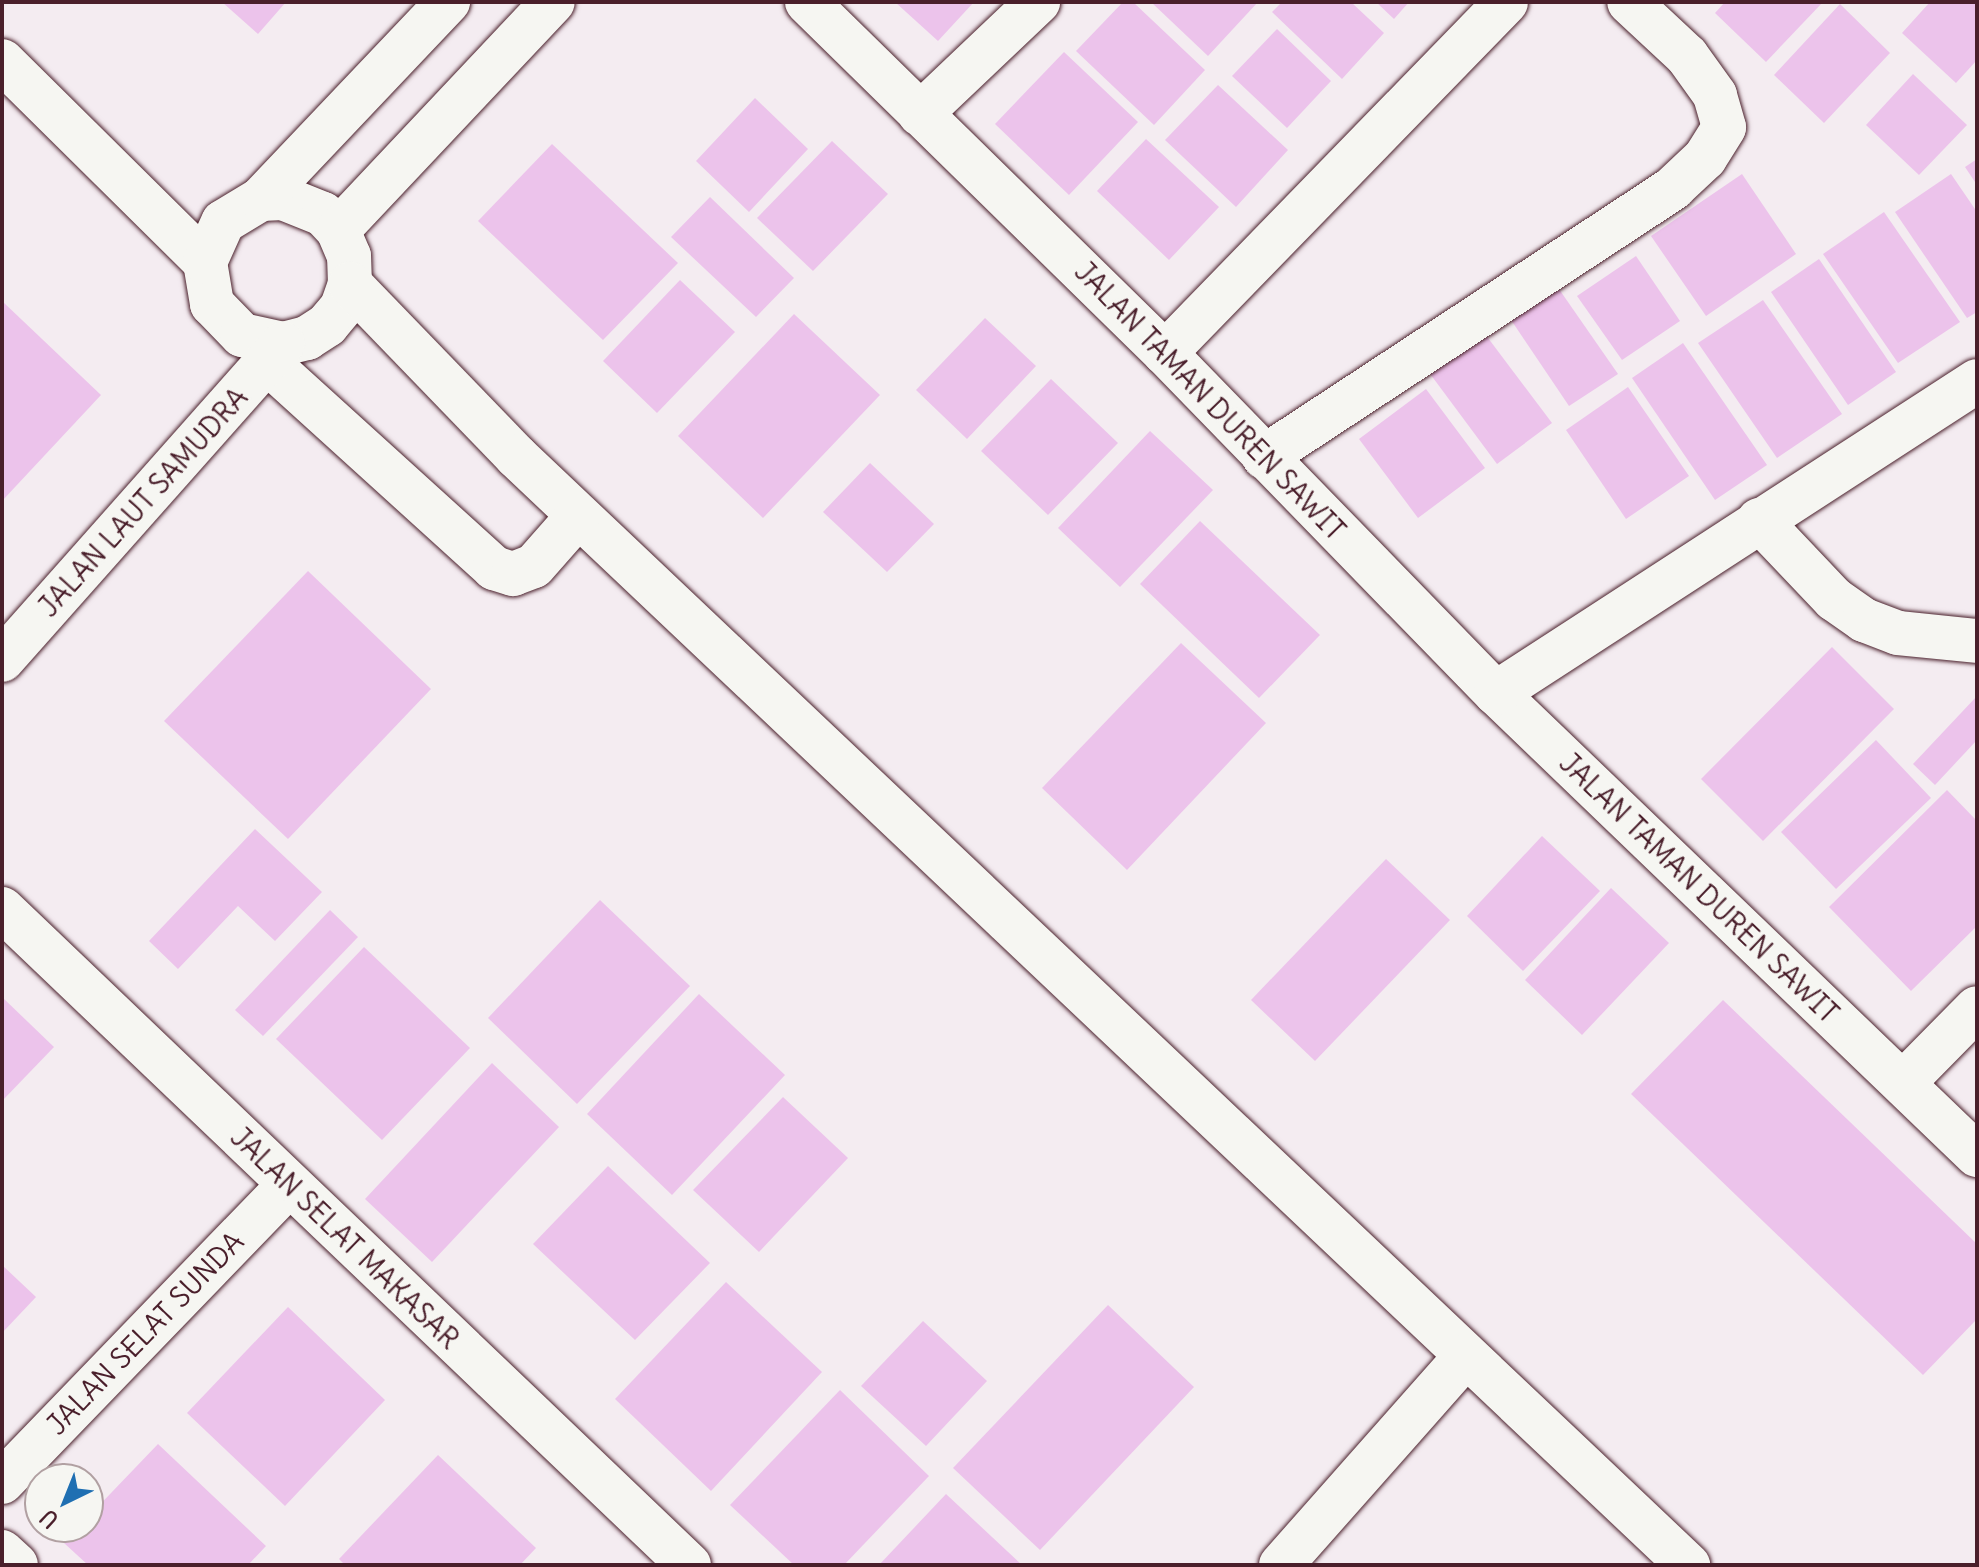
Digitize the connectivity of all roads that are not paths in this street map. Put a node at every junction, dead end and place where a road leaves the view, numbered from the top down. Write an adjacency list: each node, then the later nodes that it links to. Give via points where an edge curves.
1 (448, 2): 9 (street)
2 (553, 2): 10 (street)
3 (807, 2): 8 (street, JALAN TAMAN DUREN SAWIT)
4 (1038, 2): 8 (street)
5 (1506, 2): 14 (street)
6 (1629, 2): 16 (street, via 1687,56 1715,95 1724,127 1705,158 1673,188)
7 (2, 61): 11 (street)
8 (920, 114): 14 (street, JALAN TAMAN DUREN SAWIT)
9 (261, 199): 10 (street, via 304,203); 11 (street, via 223,222)
10 (338, 230): 12 (street, via 349,256)
11 (205, 262): 13 (street, via 205,284 225,321)
12 (350, 284): 13 (street, via 342,307 327,325); 17 (street)
13 (275, 353): 17 (street, via 494,568 513,574 534,566); 20 (street, JALAN LAUT SAMUDRA)
14 (1165, 353): 16 (street, JALAN TAMAN DUREN SAWIT)
15 (1977, 381): 18 (street)
16 (1264, 457): 21 (street, JALAN TAMAN DUREN SAWIT)
17 (578, 516): 27 (street)
18 (1759, 520): 19 (street, via 1834,599 1864,620 1898,633); 21 (street)
19 (1977, 641)
20 (2, 660)
21 (1496, 693): 24 (street, JALAN TAMAN DUREN SAWIT)
22 (2, 909): 26 (street, JALAN SELAT MAKASAR)
23 (1977, 1008): 24 (street)
24 (1903, 1083): 25 (street, JALAN TAMAN DUREN SAWIT)
25 (1977, 1155)
26 (289, 1185): 28 (street, JALAN SELAT SUNDA); 31 (street, JALAN SELAT MAKASAR)
27 (1466, 1356): 32 (street); 33 (street)
28 (2, 1482)
29 (2, 1552): 30 (street)
30 (16, 1565)
31 (689, 1565)
32 (1281, 1565)
33 (1688, 1565)

